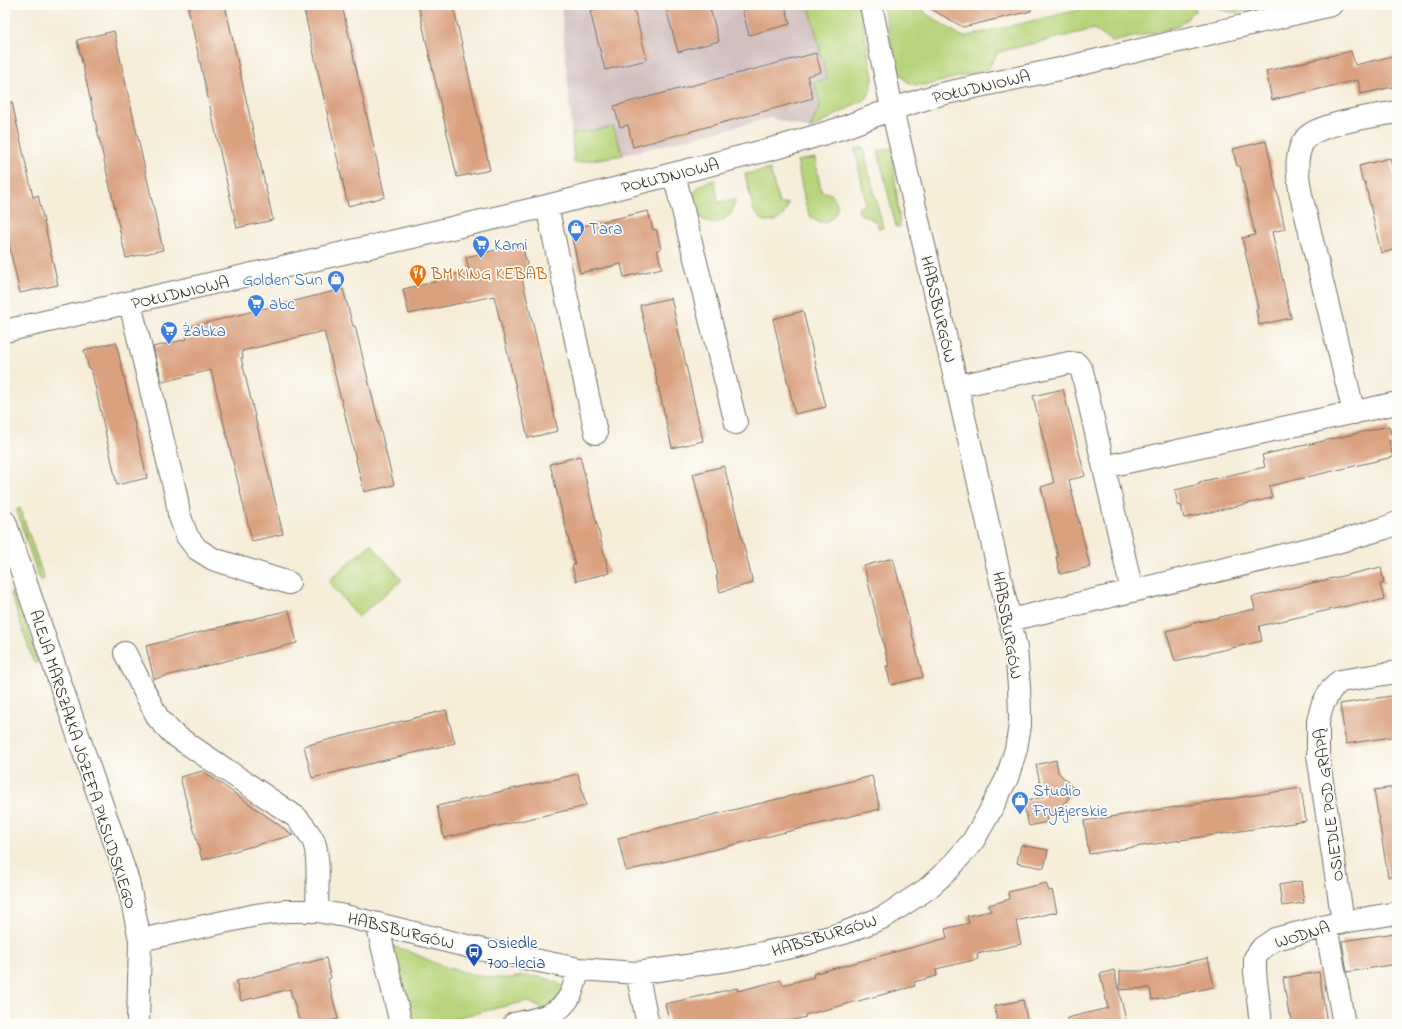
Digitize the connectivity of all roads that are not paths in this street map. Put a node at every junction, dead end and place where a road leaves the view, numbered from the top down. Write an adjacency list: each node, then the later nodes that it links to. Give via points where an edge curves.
1 (871, 5): 3 (street, HABSBURGÓW)
2 (1331, 5): 3 (street, POŁUDNIOWA, via 960,90)
3 (892, 109): 5 (street, POŁUDNIOWA, via 845,127 782,146); 9 (street, HABSBURGÓW)
4 (1397, 112): 11 (street, via 1326,126 1307,138 1298,159 1301,195)
5 (674, 174): 6 (street, POŁUDNIOWA); 12 (street)
6 (547, 206): 7 (street, POŁUDNIOWA); 13 (street)
7 (130, 303): 8 (street, POŁUDNIOWA); 17 (street, via 179,514 187,536 197,550 213,559)
8 (5, 331)
9 (957, 386): 14 (street, via 1069,363 1077,364 1082,371); 19 (street, HABSBURGÓW)
10 (1397, 403): 11 (street)
11 (1354, 413): 14 (street)
12 (736, 423)
13 (596, 433)
14 (1104, 468): 18 (street)
15 (5, 522): 26 (street, ALEJA MARSZAŁKA JÓZEFA PIŁSUDSKIEGO, via 125,874)
16 (1397, 523): 18 (street, via 1334,543)
17 (289, 583)
18 (1132, 591): 19 (street)
19 (1010, 620): 28 (street, HABSBURGÓW, via 1016,648 1019,686 1020,725 1016,750 1007,778 988,815 973,841 949,869 927,888 884,917 844,933 790,948 728,960)
20 (125, 653): 22 (street, via 158,718 173,734 296,817 314,841)
21 (1397, 672): 25 (street, OSIEDLE POD GRAPĄ, via 1340,681 1330,690 1318,722 1318,755)
22 (317, 911): 24 (street, HABSBURGÓW); 26 (street, HABSBURGÓW, via 286,911 256,915)
23 (1397, 913): 25 (street, WODNA)
24 (377, 924): 27 (street, HABSBURGÓW, via 479,949); 30 (street)
25 (1335, 924): 33 (street, WODNA, via 1275,939 1262,948 1255,958); 34 (street, OSIEDLE POD GRAPĄ)
26 (140, 940): 29 (street, ALEJA MARSZAŁKA JÓZEFA PIŁSUDSKIEGO)
27 (579, 969): 28 (street, HABSBURGÓW); 31 (street, via 570,995 561,1008 548,1016)
28 (636, 972): 32 (street)
29 (138, 1024)
30 (401, 1024)
31 (514, 1024)
32 (648, 1024)
33 (1261, 1024)
34 (1344, 1024)

